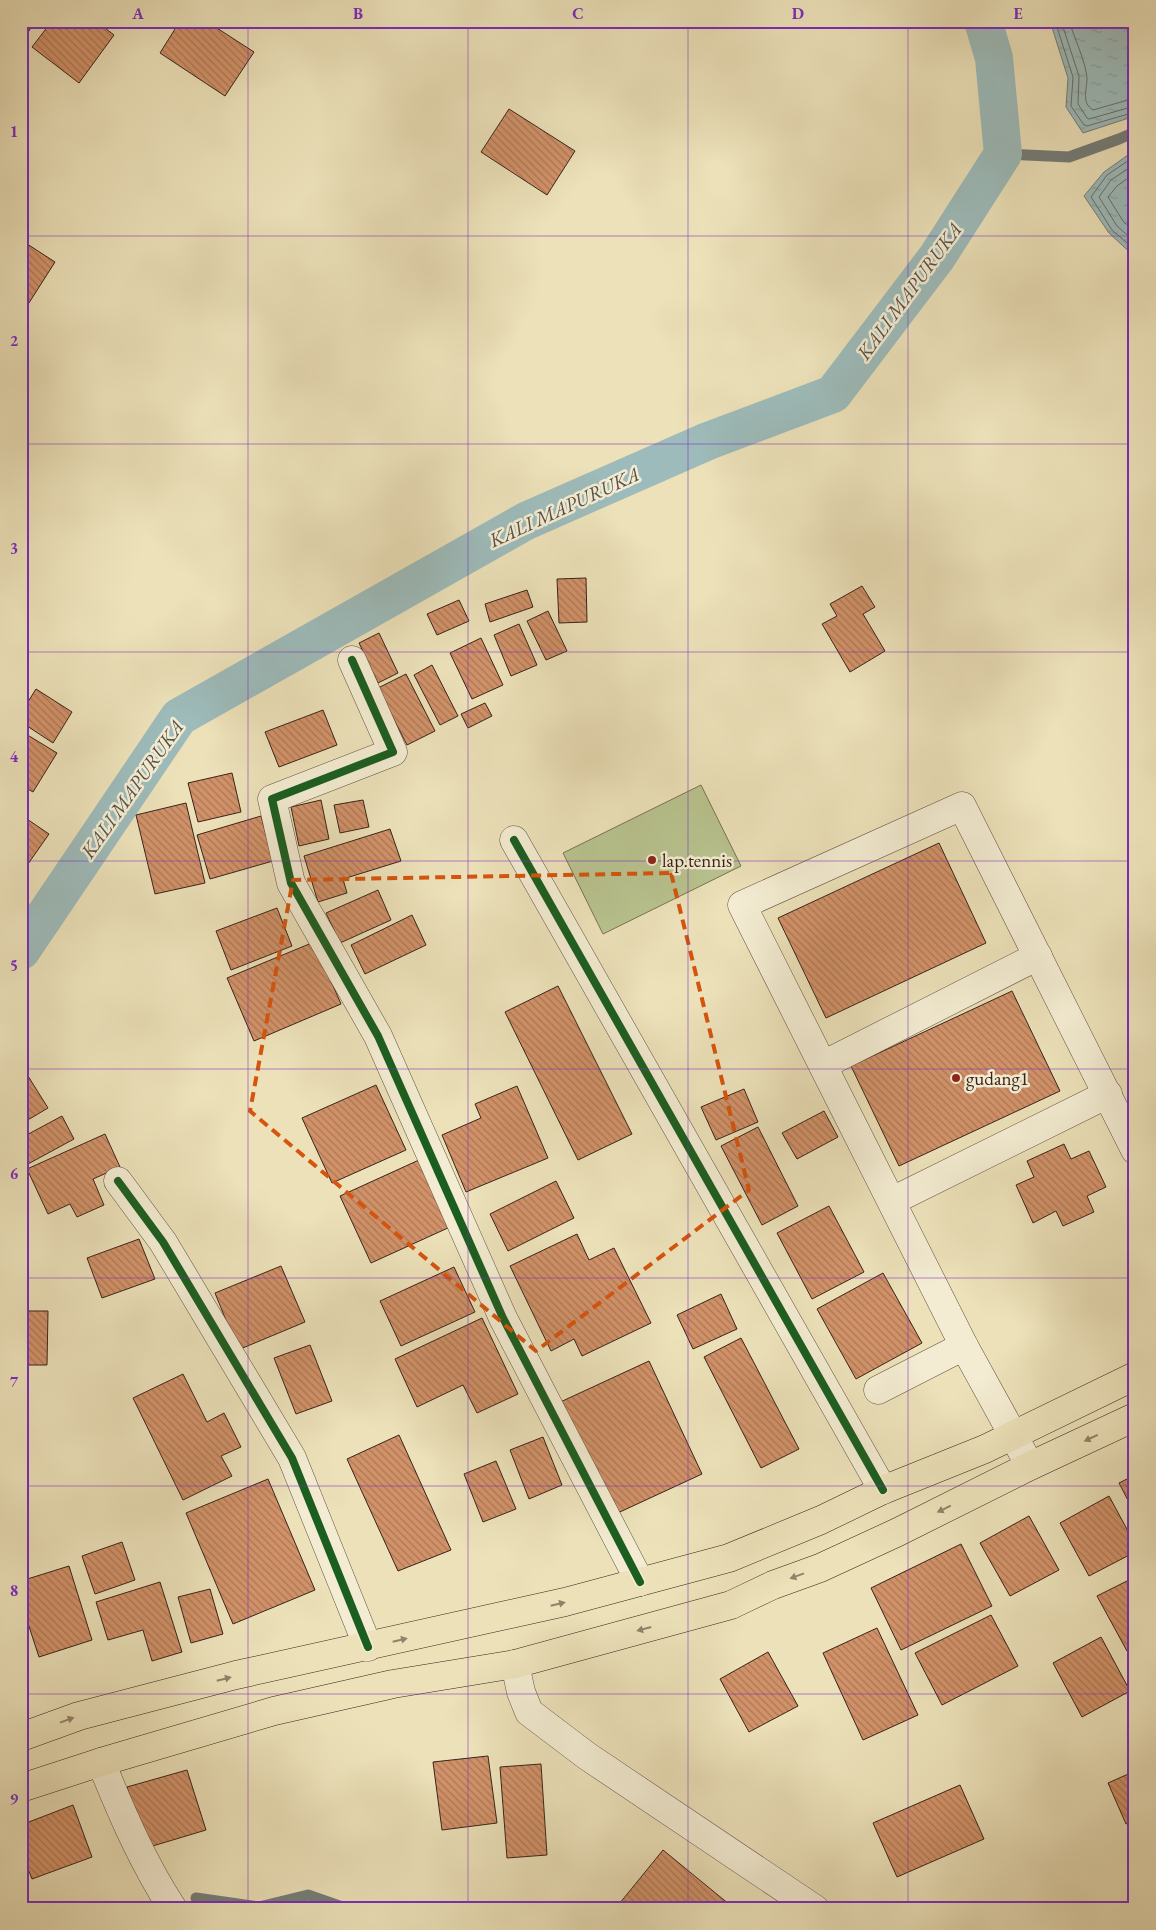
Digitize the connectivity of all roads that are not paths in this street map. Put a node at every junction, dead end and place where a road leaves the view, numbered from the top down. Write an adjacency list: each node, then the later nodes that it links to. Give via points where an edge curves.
1 (352, 660): 16 (street, via 393,752 272,800 291,883 378,1036 503,1318)
2 (514, 840): 15 (street)
3 (1038, 956): 4 (street); 4 (street, via 962,806 742,905); 5 (street)
4 (823, 1065): 8 (street)
5 (1108, 1094): 6 (street); 8 (street)
6 (1135, 1150)
7 (118, 1181): 17 (street, via 163,1242 292,1458)
8 (892, 1201): 9 (street)
9 (964, 1346): 11 (street); 13 (street)
10 (1135, 1376): 13 (highway)
11 (878, 1390)
12 (1135, 1417): 14 (highway, one-way to 14)
13 (1012, 1435): 14 (street); 15 (highway)
14 (1030, 1466): 18 (highway, one-way to 18, via 837,1560 731,1604)
15 (882, 1490): 16 (highway, via 728,1558)
16 (640, 1582): 17 (highway, one-way to 16)
17 (368, 1647): 19 (highway, one-way to 17, via 79,1716)
18 (515, 1664): 20 (highway, via 393,1684 274,1711); 23 (street, via 529,1712 587,1756)
19 (21, 1737)
20 (101, 1762): 21 (highway); 22 (street, via 132,1834)
21 (21, 1788)
22 (173, 1909)
23 (816, 1909)

